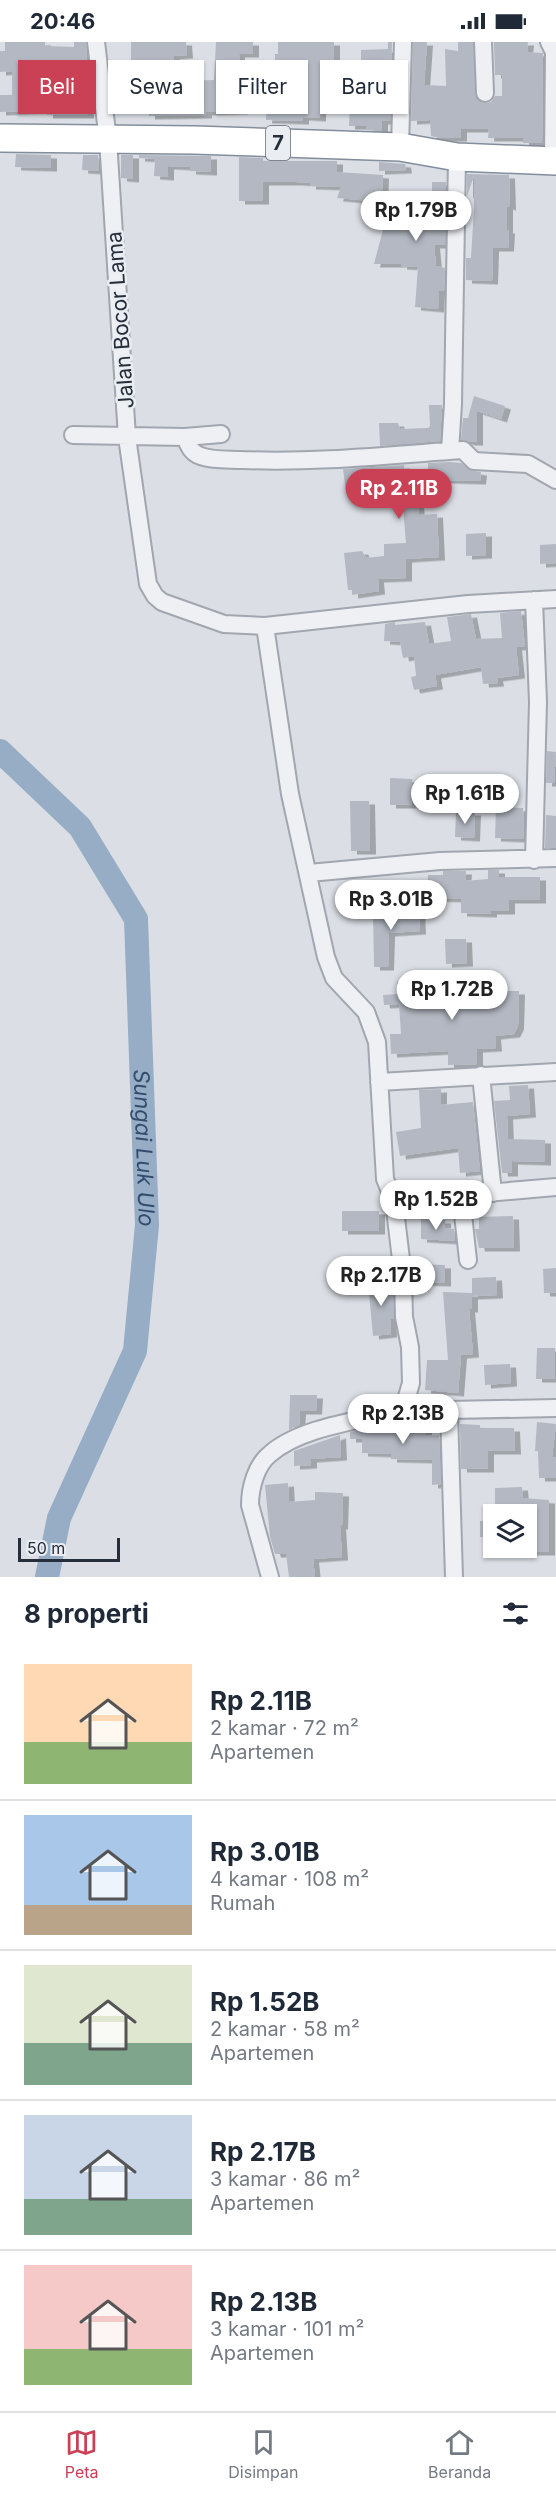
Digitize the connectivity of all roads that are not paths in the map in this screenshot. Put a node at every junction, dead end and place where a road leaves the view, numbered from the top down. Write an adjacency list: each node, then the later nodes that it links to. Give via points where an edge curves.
1 (96, 42): 7 (street, Jalan Bocor Lama)
2 (403, 42): 8 (street)
3 (483, 42): 5 (street)
4 (549, 42): 10 (street, via 554,52)
5 (485, 93)
6 (0, 138): 7 (highway, 7)
7 (108, 140): 8 (highway, 7); 13 (street, Jalan Bocor Lama)
8 (400, 147): 9 (highway, 7)
9 (457, 157): 10 (highway, 7); 15 (street)
10 (555, 161)
11 (221, 434): 14 (street)
12 (74, 435): 13 (street)
13 (127, 437): 14 (street); 19 (street, Jalan Bocor Lama, via 148,584 154,596 224,624)
14 (185, 437): 15 (street, via 196,454 208,458 300,460)
15 (450, 451): 16 (street, via 463,450 474,461 528,464)
16 (556, 480)
17 (556, 599): 18 (street)
18 (534, 600): 19 (street); 21 (street, via 538,702)
19 (264, 626): 22 (street, via 290,794)
20 (556, 858): 21 (street)
21 (534, 860): 22 (street, via 440,861)
22 (309, 873): 25 (street, via 334,978 366,1012 377,1042)
23 (556, 1072): 24 (street)
24 (481, 1075): 25 (street); 27 (street)
25 (379, 1082): 29 (street, via 385,1179)
26 (556, 1187): 27 (street)
27 (493, 1193): 28 (street)
28 (461, 1196): 29 (street); 30 (street)
29 (394, 1201): 32 (street, via 411,1355 411,1383)
30 (468, 1260)
31 (556, 1408): 33 (street)
32 (398, 1411): 33 (street); 34 (street, via 301,1435 268,1454 253,1481 250,1505)
33 (449, 1412): 35 (street)
34 (270, 1577)
35 (454, 1577)

